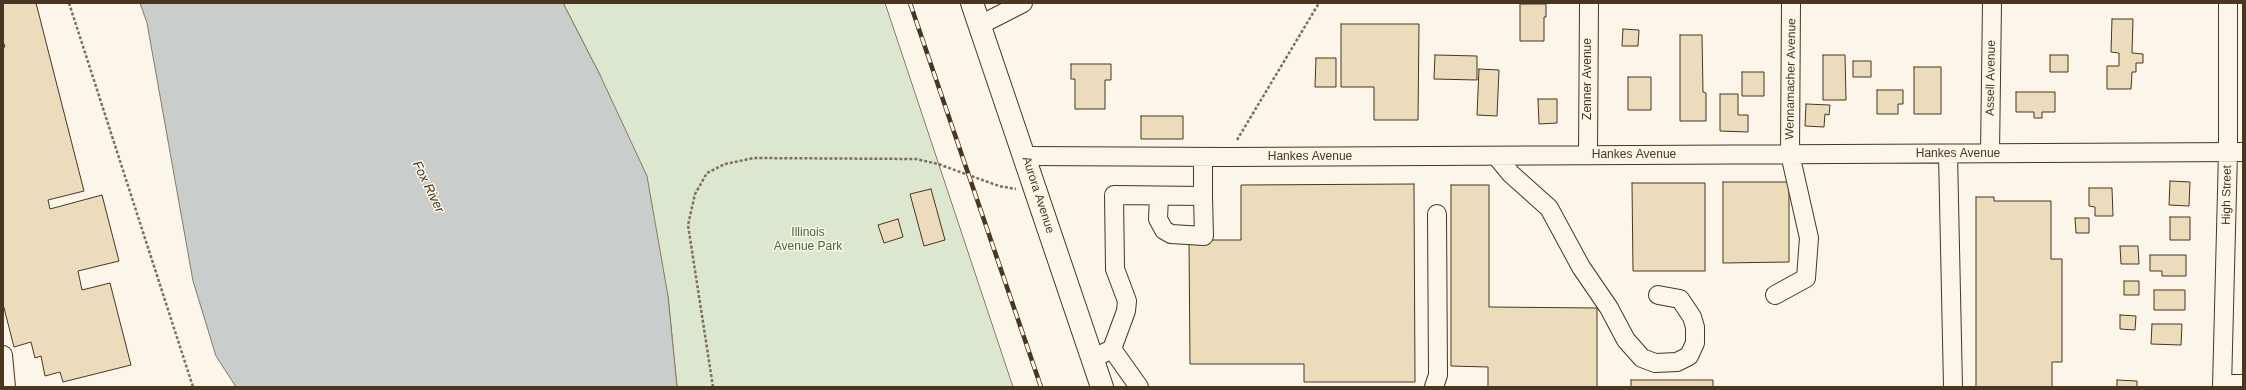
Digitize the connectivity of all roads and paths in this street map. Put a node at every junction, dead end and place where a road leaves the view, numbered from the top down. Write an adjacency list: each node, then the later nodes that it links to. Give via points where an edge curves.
1 (69, 3): 31 (path)
2 (972, 3): 9 (main road, Aurora Avenue)
3 (1023, 3): 9 (street)
4 (1319, 3): 18 (path)
5 (1589, 3): 14 (street, Zenner Avenue)
6 (1792, 3): 12 (street, Wennamacher Avenue)
7 (1992, 3): 11 (street, Assell Avenue)
8 (2228, 3): 10 (street, High Street)
9 (980, 24): 15 (main road, Aurora Avenue)
10 (2235, 152): 11 (street, Hankes Avenue); 29 (street, High Street)
11 (1990, 153): 13 (street, Hankes Avenue)
12 (1790, 154): 13 (street, Hankes Avenue); 14 (street, Hankes Avenue); 24 (street, Wennamacher Avenue, via 1809,238 1806,278)
13 (1948, 154): 36 (street)
14 (1588, 155): 16 (street, Hankes Avenue)
15 (1025, 156): 17 (street, Hankes Avenue); 19 (main road, Aurora Avenue)
16 (1496, 156): 18 (street, Hankes Avenue); 23 (street, via 1511,174 1549,208 1581,267 1609,308 1626,340 1642,358 1655,363 1677,362 1689,356 1695,343 1695,327 1692,317 1680,299)
17 (1203, 157): 18 (street, Hankes Avenue); 21 (street)
18 (1227, 157)
19 (1036, 188): 27 (main road, Aurora Avenue); 32 (path, via 1016,189 999,186 938,164 916,159 754,158 725,164 707,173 694,194 688,225)
20 (1159, 196): 21 (street); 21 (street, via 1158,219 1164,230 1171,234 1204,236); 25 (street, via 1114,195 1115,269 1127,301 1126,311)
21 (1203, 196)
22 (1437, 214): 35 (street, via 1438,375)
23 (1658, 295)
24 (1775, 295)
25 (1112, 349): 27 (street); 34 (street)
26 (3, 354): 30 (street)
27 (1092, 359): 33 (main road, Aurora Avenue)
28 (2243, 384): 29 (street)
29 (2222, 386)
30 (6, 387)
31 (193, 387)
32 (712, 387)
33 (1102, 387)
34 (1139, 387)
35 (1434, 387)
36 (1953, 387)

